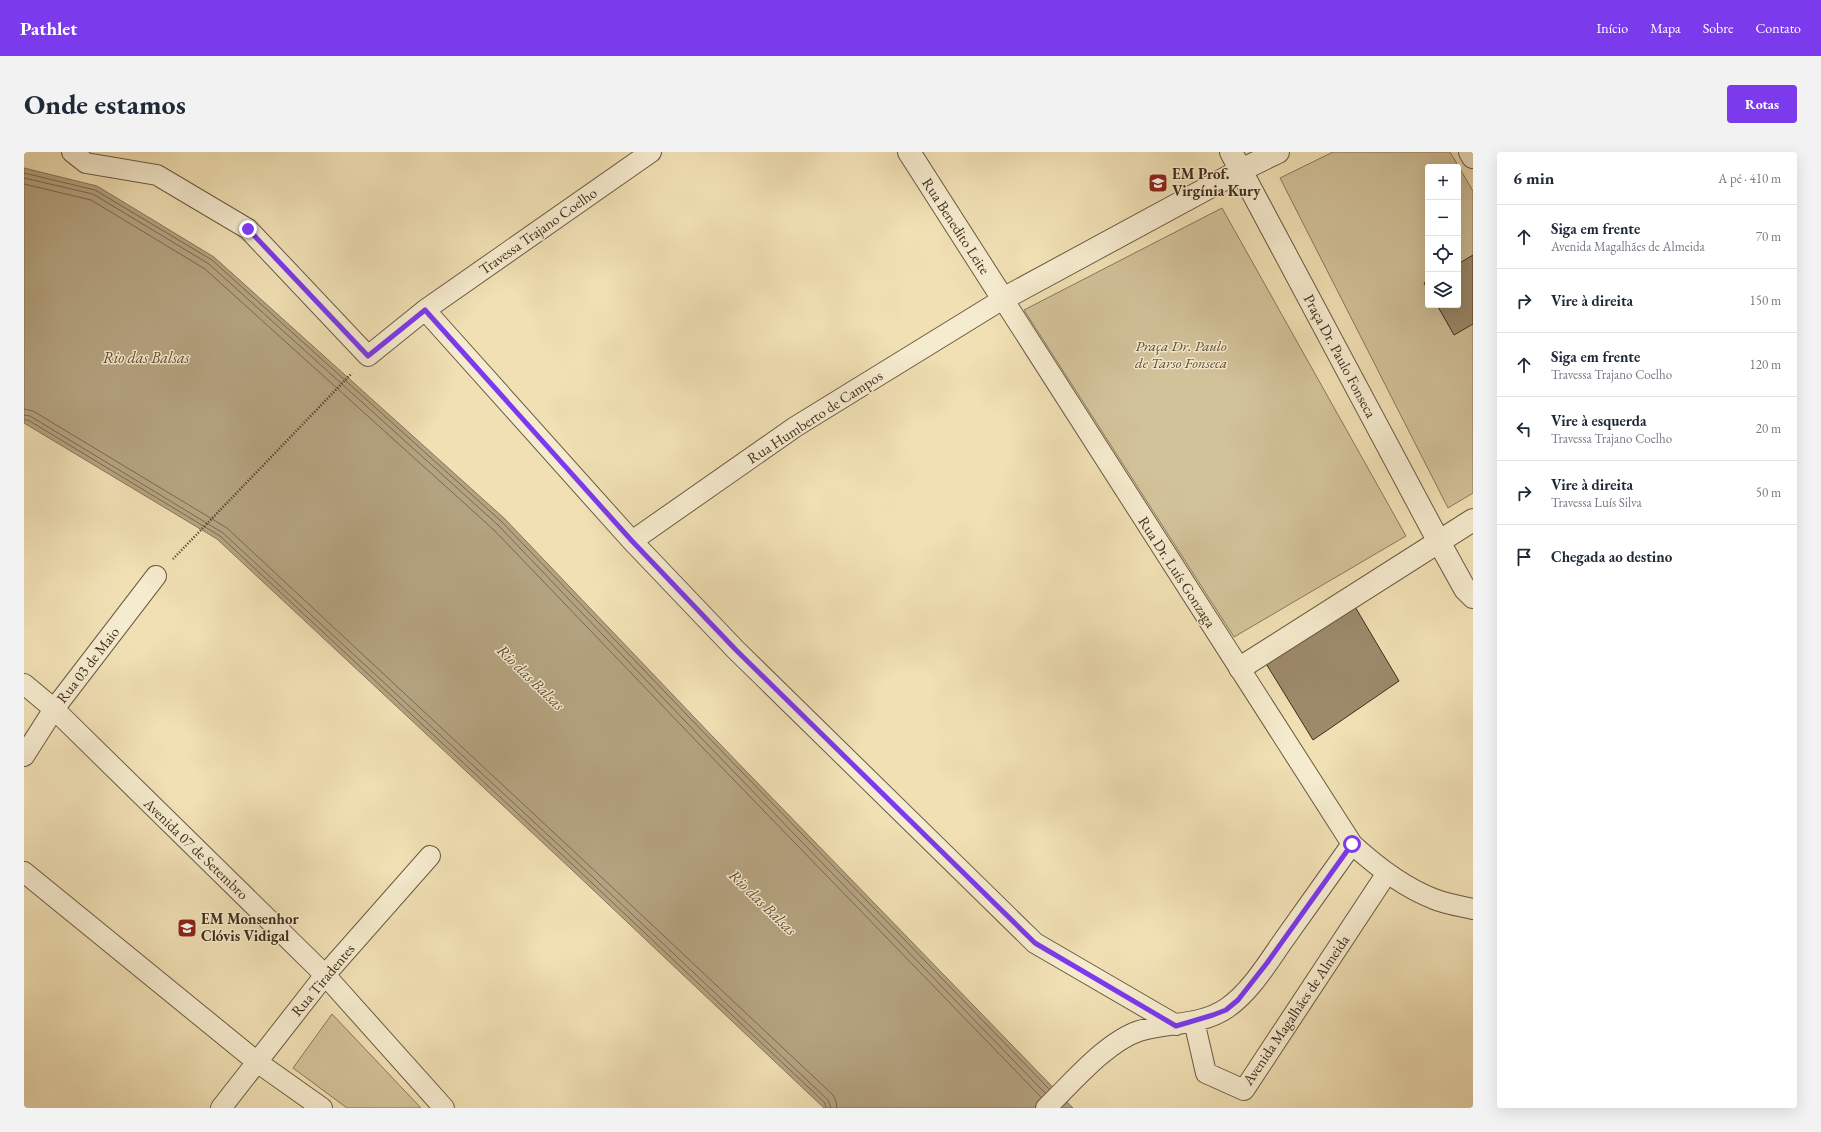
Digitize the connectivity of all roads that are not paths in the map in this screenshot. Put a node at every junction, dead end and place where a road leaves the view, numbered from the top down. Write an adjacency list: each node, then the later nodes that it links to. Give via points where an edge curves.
1 (72, 152): 9 (street, Travessa Trajano Coelho, via 86,163 157,175 248,229 368,356)
2 (651, 152): 9 (street, Travessa Trajano Coelho)
3 (909, 152): 8 (street, Rua Benedito Leite)
4 (1278, 152): 7 (street)
5 (1470, 152): 6 (street)
6 (1473, 157)
7 (1236, 161): 8 (street); 12 (street, Praça Dr. Paulo Fonseca)
8 (1003, 299): 11 (street, Rua Humberto de Campos, via 795,427); 15 (street, Rua Dr. Luís Gonzaga)
9 (425, 310): 11 (street)
10 (1473, 520): 12 (street)
11 (632, 541): 25 (street, via 736,650 1035,943)
12 (1439, 542): 14 (street, Praça Dr. Paulo Fonseca, via 1465,589); 15 (street)
13 (156, 576): 17 (street, Rua 03 de Maio)
14 (1473, 597)
15 (1240, 668): 19 (street, Rua Dr. Luís Gonzaga)
16 (24, 684): 17 (street, Avenida 07 de Setembro)
17 (54, 709): 18 (street, Rua 03 de Maio); 24 (street, Avenida 07 de Setembro)
18 (24, 756)
19 (1352, 844): 22 (street, Rua Dr. Luís Gonzaga); 25 (street, via 1238,1000 1226,1010)
20 (430, 856): 24 (street, Rua Tiradentes)
21 (24, 872): 26 (street)
22 (1387, 873): 23 (street, Rua Dr. Luís Gonzaga, via 1434,899); 25 (street, Avenida Magalhães de Almeida, via 1244,1090 1206,1073)
23 (1473, 910)
24 (325, 975): 26 (street, Rua Tiradentes); 29 (street, Avenida 07 de Setembro)
25 (1185, 1023): 30 (street, via 1139,1031 1124,1038 1105,1051)
26 (257, 1062): 27 (street, Rua Tiradentes); 28 (street)
27 (221, 1108)
28 (322, 1108)
29 (444, 1108)
30 (1046, 1108)

